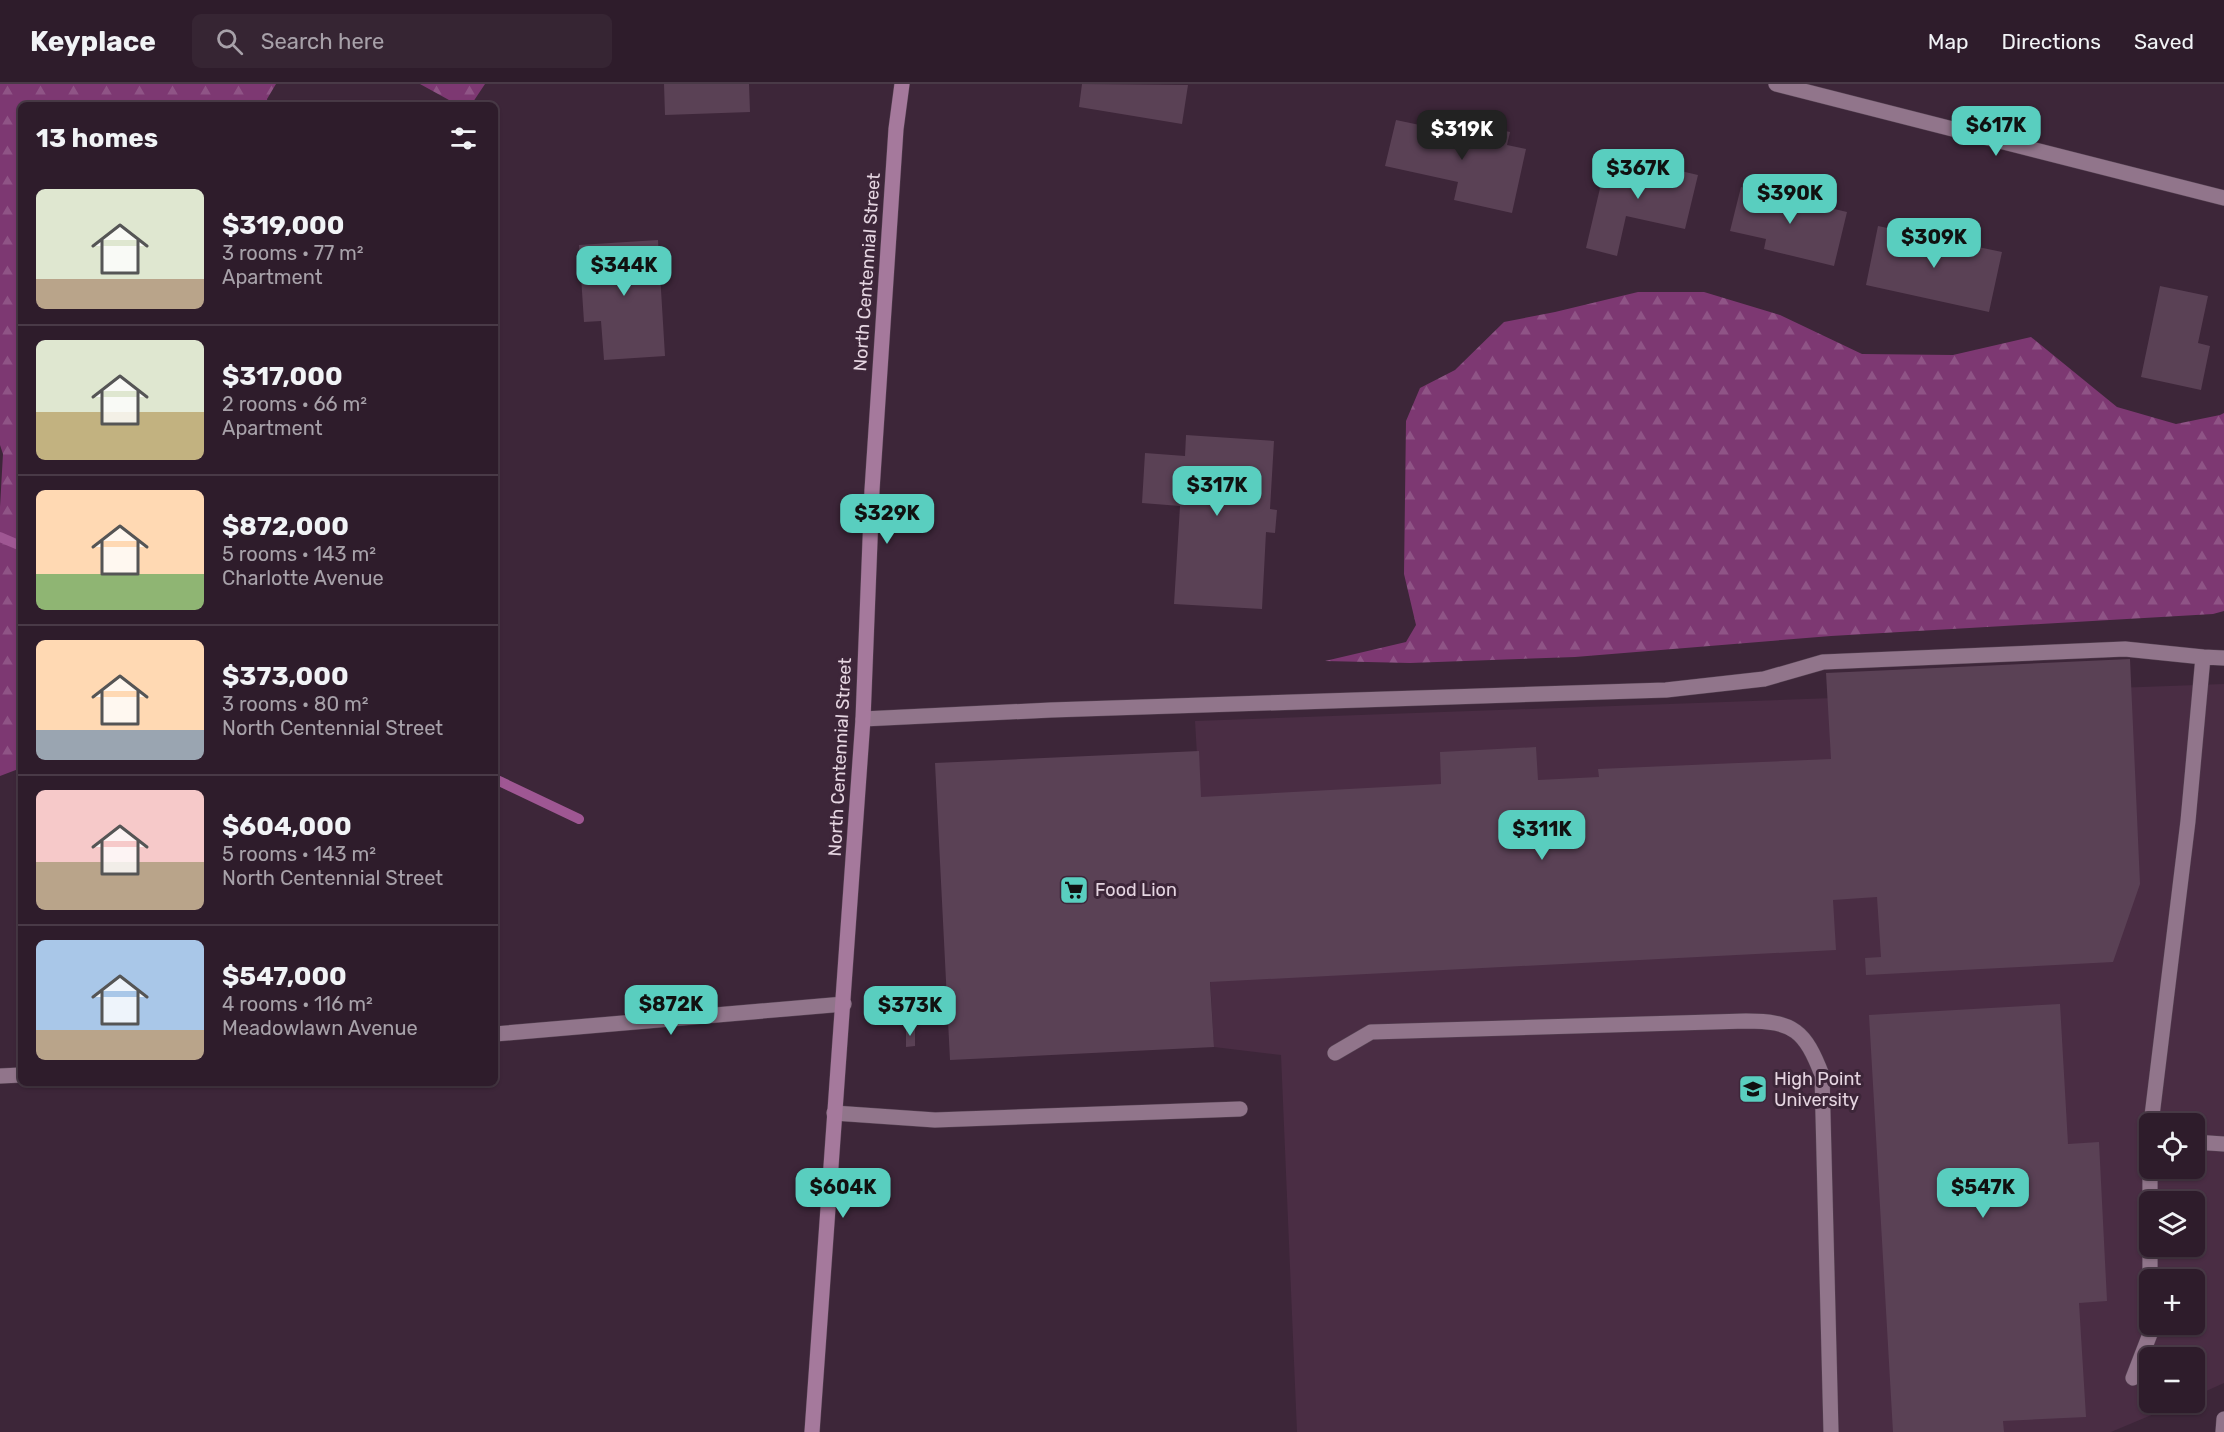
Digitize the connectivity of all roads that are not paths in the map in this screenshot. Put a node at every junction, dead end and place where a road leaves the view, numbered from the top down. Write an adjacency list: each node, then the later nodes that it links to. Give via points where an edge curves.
1 (902, 84): 6 (main road, North Centennial Street, via 872,490)
2 (1776, 84): 3 (street)
3 (2224, 198)
4 (2204, 657): 5 (street); 6 (street, via 2126,649 1834,661 1764,679 1666,690); 14 (street)
5 (2224, 658)
6 (863, 719): 7 (main road, North Centennial Street)
7 (844, 1004): 8 (street); 13 (main road, North Centennial Street)
8 (498, 1034)
9 (1335, 1053): 21 (street, via 1371,1032 1746,1022 1778,1023 1796,1031 1809,1044 1822,1075)
10 (18, 1075): 11 (street)
11 (0, 1076)
12 (1240, 1109): 13 (street, via 936,1120)
13 (834, 1113): 20 (main road, North Centennial Street)
14 (2152, 1113)
15 (2205, 1143): 16 (street)
16 (2224, 1144)
17 (2150, 1335): 18 (street)
18 (2133, 1378)
19 (2224, 1419): 22 (street)
20 (812, 1432)
21 (1831, 1432)
22 (2223, 1432)

